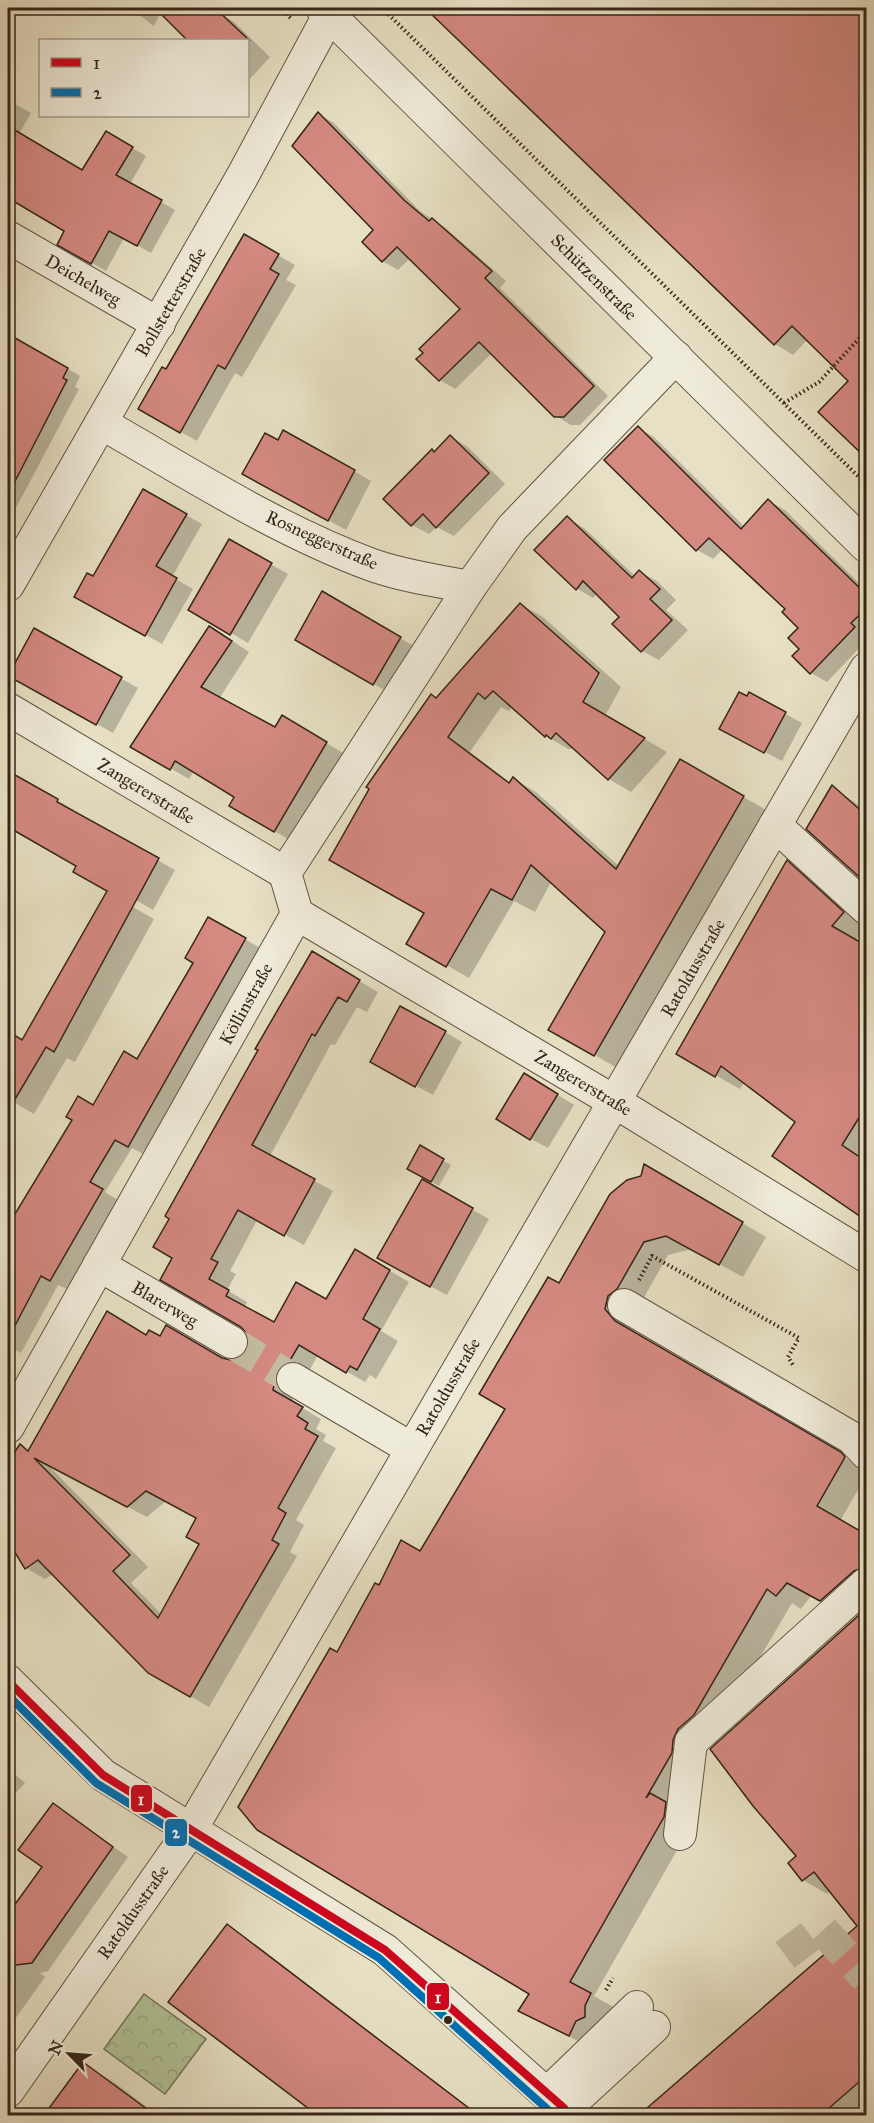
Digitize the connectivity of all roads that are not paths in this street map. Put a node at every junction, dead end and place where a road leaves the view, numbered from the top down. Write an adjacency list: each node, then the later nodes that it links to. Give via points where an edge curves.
1 (325, 11): 3 (street, Bollstetterstraße); 4 (street, Schützenstraße)
2 (8, 237): 3 (street, Deichelweg)
3 (159, 324): 5 (street, Bollstetterstraße)
4 (676, 357): 6 (street, Schützenstraße); 8 (street, via 512,528)
5 (101, 423): 7 (street, Bollstetterstraße); 8 (street, Rosneggerstraße, via 322,544 374,566)
6 (867, 546)
7 (8, 585)
8 (470, 587): 12 (street)
9 (867, 669): 11 (street, Ratoldusstraße)
10 (8, 709): 12 (street, Zangererstraße)
11 (775, 825): 13 (street); 15 (street, Ratoldusstraße)
12 (285, 873): 14 (street)
13 (867, 908)
14 (297, 914): 15 (street, Zangererstraße); 17 (street, Köllinstraße)
15 (615, 1102): 16 (street, Zangererstraße); 22 (street, Ratoldusstraße)
16 (867, 1256)
17 (99, 1265): 19 (street, Blarerweg); 21 (street, Köllinstraße)
18 (624, 1305): 23 (street, via 852,1438)
19 (231, 1342)
20 (293, 1378): 22 (street)
21 (8, 1427)
22 (412, 1449): 26 (street, Ratoldusstraße)
23 (867, 1454)
24 (867, 1584): 27 (street, via 691,1742)
25 (8, 1681): 26 (street, via 102,1775)
26 (190, 1831): 29 (street, Ratoldusstraße); 30 (street, via 385,1950)
27 (680, 1834)
28 (645, 2017): 30 (street)
29 (8, 2091)
30 (560, 2108)

